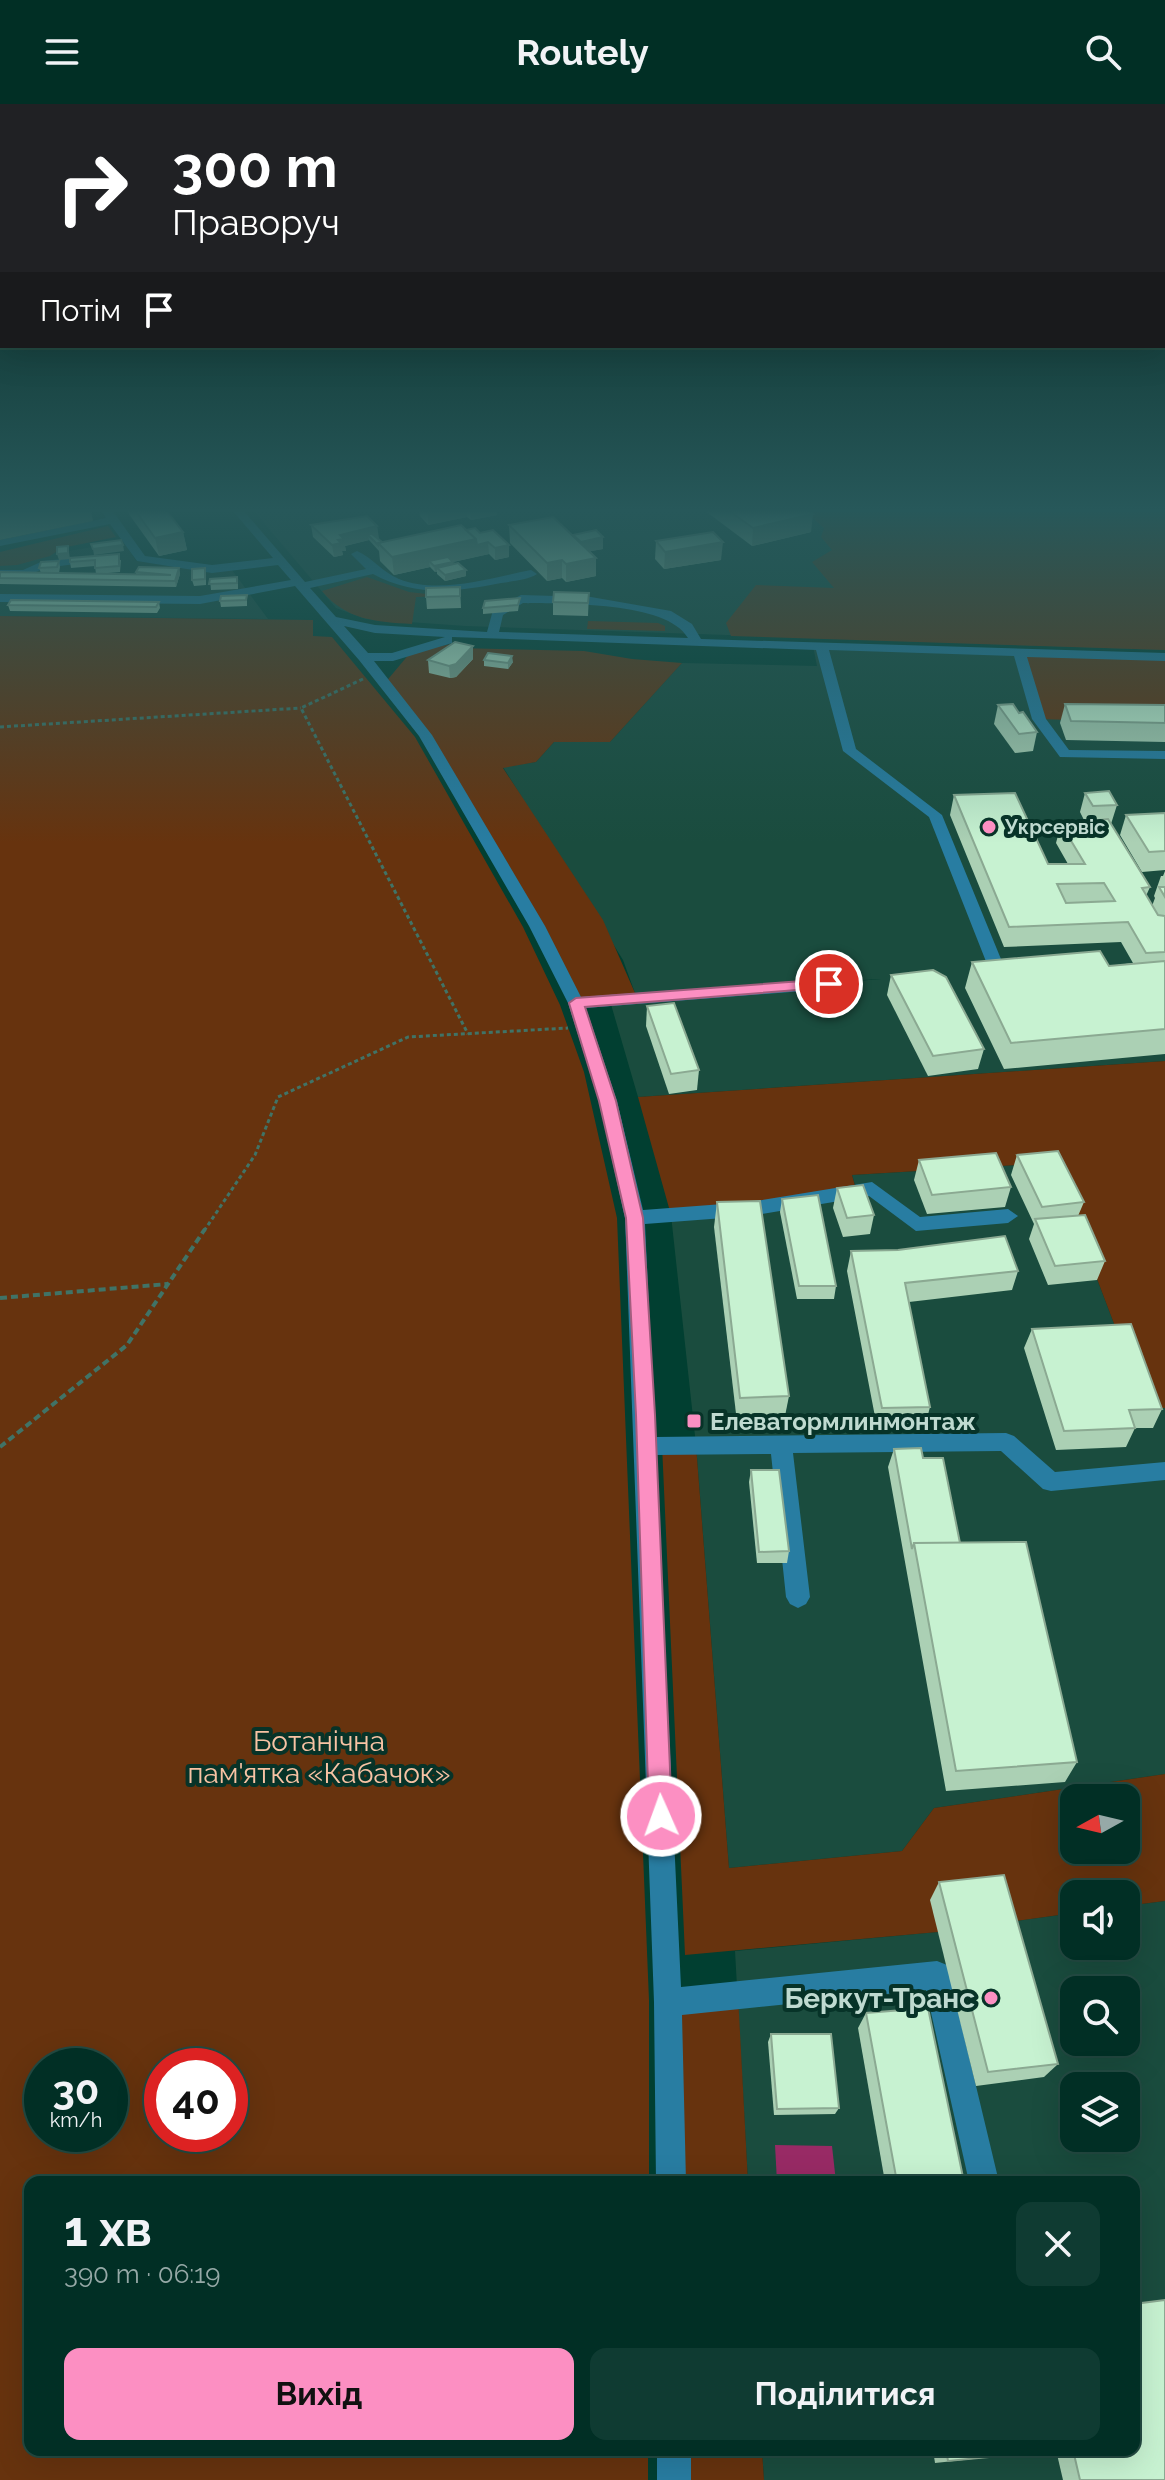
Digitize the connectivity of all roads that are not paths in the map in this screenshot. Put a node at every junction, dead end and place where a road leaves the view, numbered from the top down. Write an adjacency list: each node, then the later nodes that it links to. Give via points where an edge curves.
1 (334, 621): 12 (street)
2 (339, 621): 5 (street)
3 (495, 621): 6 (street)
4 (678, 621): 7 (street)
5 (412, 632): 6 (street); 12 (street, via 366,640)
6 (492, 636): 7 (street); 10 (street, via 439,642)
7 (697, 643): 8 (street)
8 (821, 646): 9 (street); 14 (street, via 850,751 935,815)
9 (1019, 652): 11 (street); 13 (street, via 1039,719 1065,754)
10 (410, 653): 12 (street); 12 (street)
11 (1165, 657)
12 (370, 665): 16 (street, via 440,757)
13 (1165, 755)
14 (995, 964)
15 (829, 984): 16 (street)
16 (576, 1003): 18 (street, via 608,1101)
17 (1008, 1216): 18 (street, via 916,1224 872,1189 856,1189 750,1209)
18 (635, 1218): 20 (street)
19 (781, 1445): 20 (street); 21 (street, via 1006,1442 1051,1482); 22 (street)
20 (646, 1446): 23 (street)
21 (1165, 1471)
22 (798, 1597)
23 (668, 2002): 24 (street); 25 (street, via 937,1975)
24 (671, 2176)
25 (983, 2176)
26 (674, 2456): 27 (street)
27 (674, 2480)

